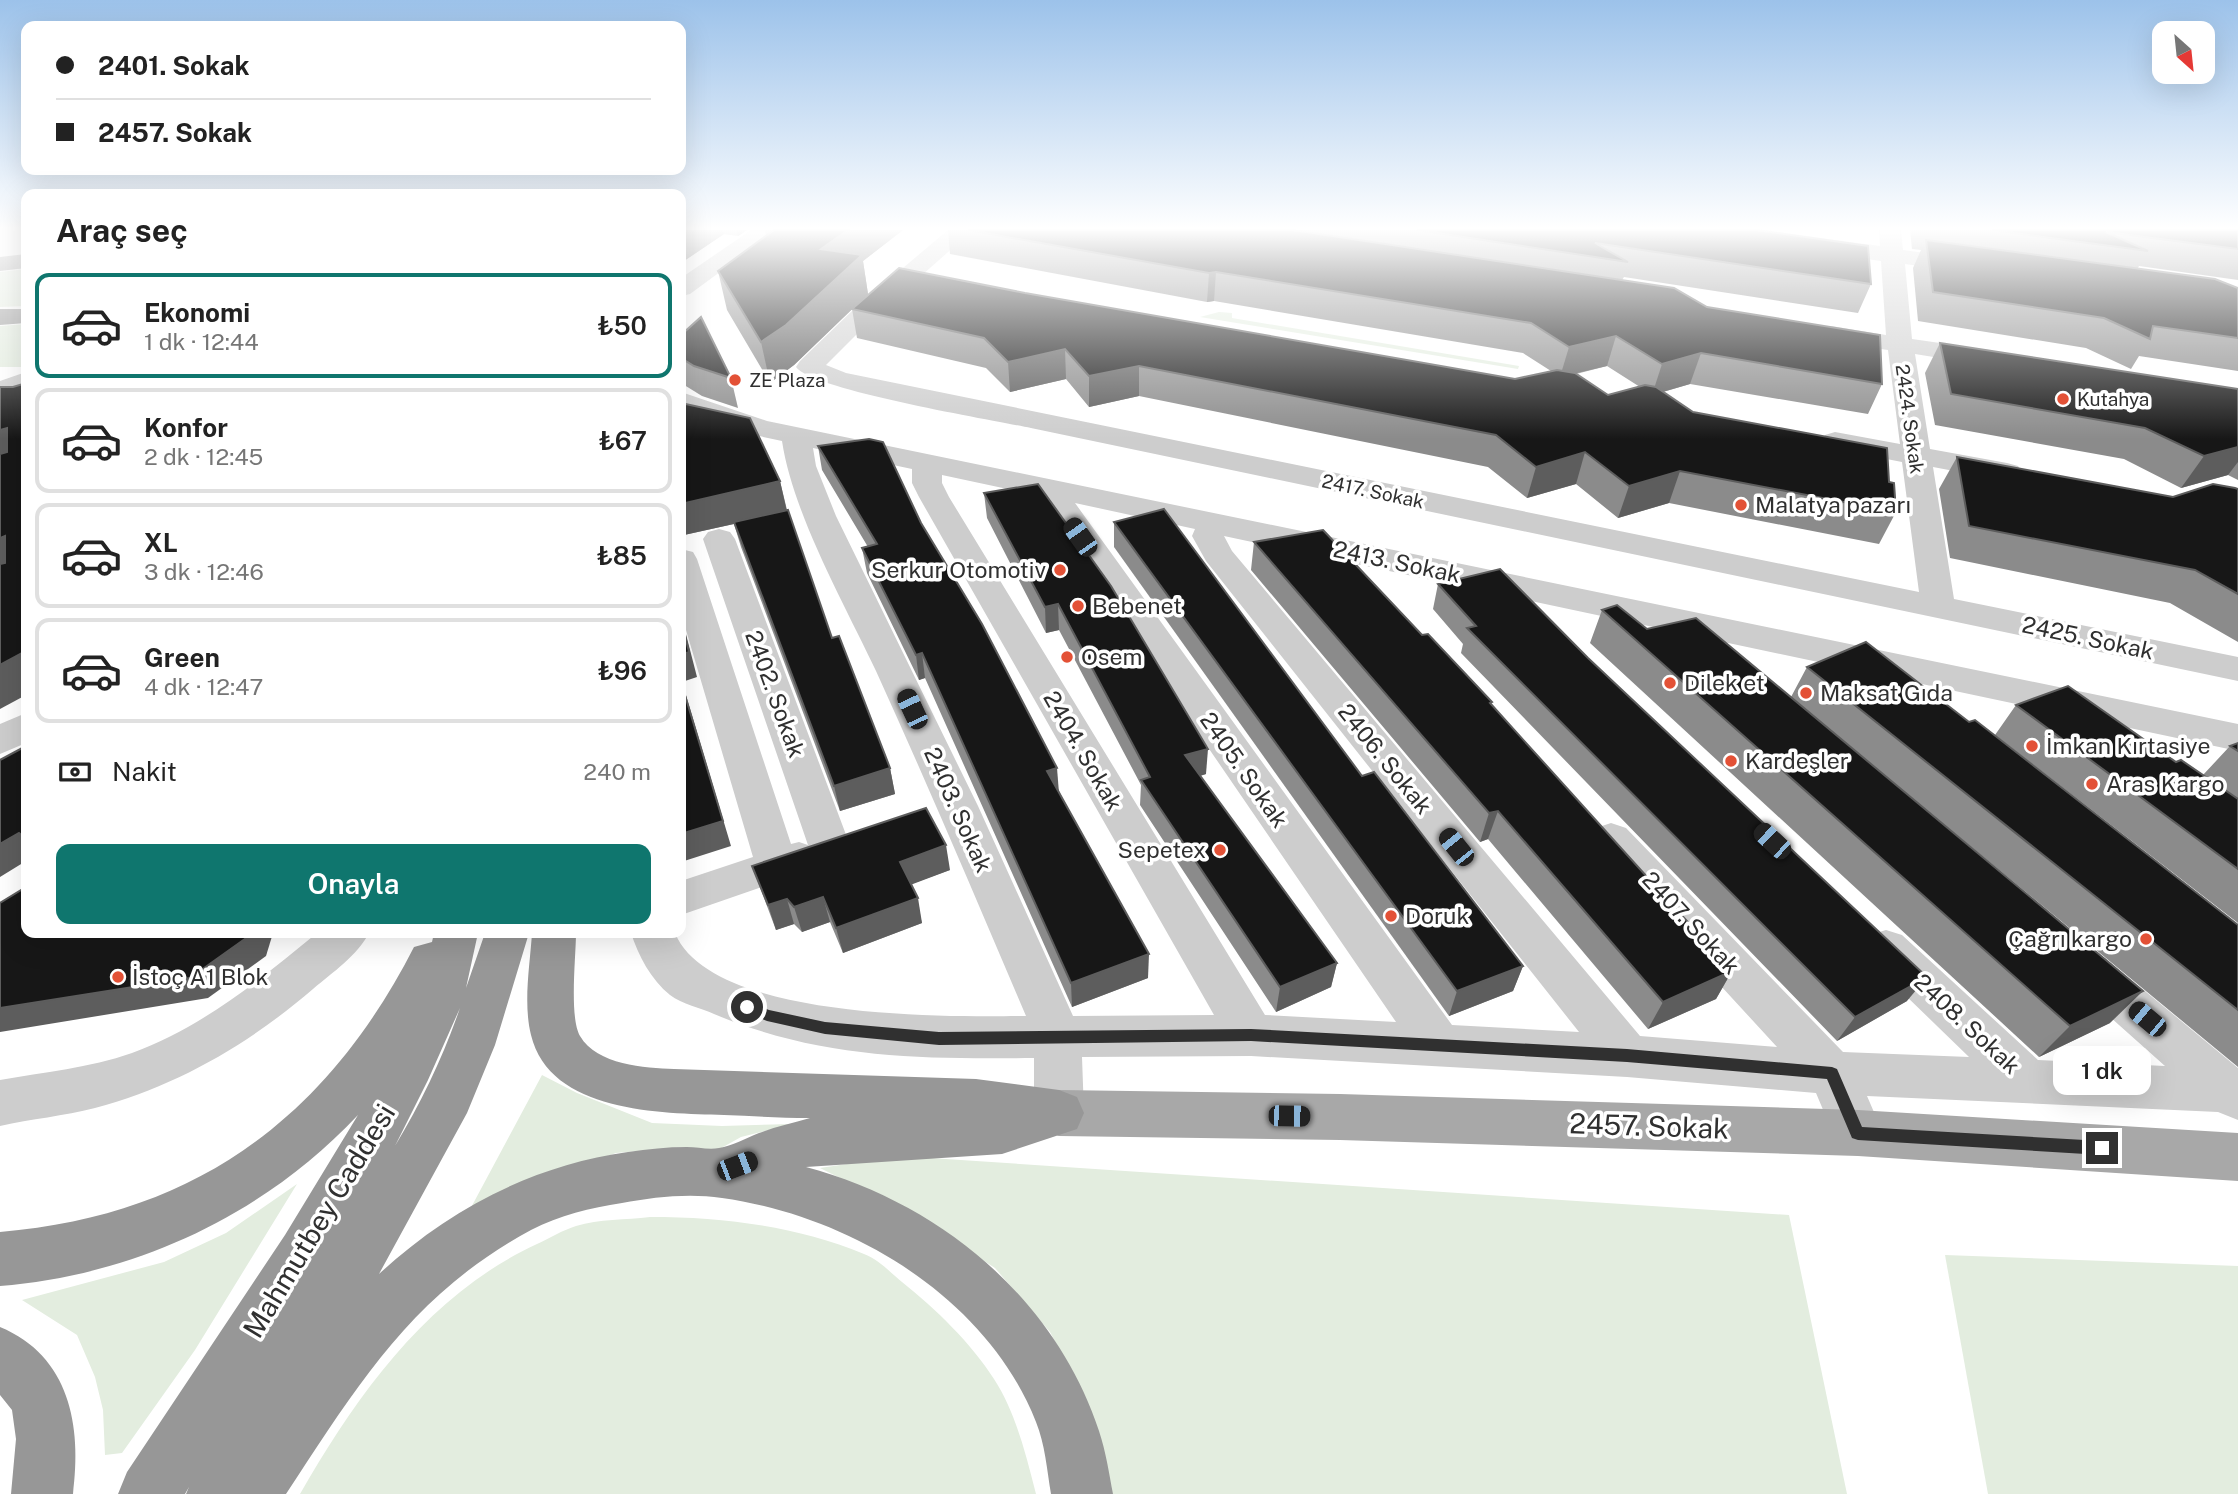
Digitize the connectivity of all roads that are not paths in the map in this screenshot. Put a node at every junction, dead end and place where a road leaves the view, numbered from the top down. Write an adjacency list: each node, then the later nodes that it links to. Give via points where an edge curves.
1 (880, 300): 25 (street, 2417. Sokak, via 809,367 875,387)
2 (1896, 300): 6 (street, 2424. Sokak)
3 (21, 316): 4 (highway)
4 (0, 317)
5 (1812, 331): 6 (street)
6 (1900, 345): 7 (street); 15 (street, 2424. Sokak)
7 (2015, 363)
8 (0, 375): 9 (street)
9 (21, 375)
10 (21, 382): 11 (street)
11 (0, 390)
12 (686, 402): 13 (street, 2413. Sokak, via 760,429)
13 (796, 436): 16 (street, 2413. Sokak); 37 (street, 2403. Sokak, via 807,519)
14 (1812, 436): 15 (street)
15 (1915, 456): 17 (street); 25 (street, 2424. Sokak)
16 (927, 464): 18 (street, 2413. Sokak); 52 (street, 2404. Sokak, via 927,482 934,497)
17 (2029, 476)
18 (1062, 492): 19 (street, 2413. Sokak); 54 (street, 2405. Sokak, via 1059,503 1065,515)
19 (1212, 524): 21 (street, 2413. Sokak); 55 (street, 2406. Sokak, via 1208,536 1217,554)
20 (686, 548): 41 (street, 2402. Sokak, via 732,536)
21 (1359, 554): 23 (street, 2413. Sokak); 24 (street, via 1359,565)
22 (686, 575): 42 (street, 2402. Sokak)
23 (1514, 586): 26 (street, 2413. Sokak); 27 (street, via 1522,602)
24 (1385, 598)
25 (1938, 607): 29 (street, 2425. Sokak)
26 (1690, 622): 28 (street, 2413. Sokak); 30 (street)
27 (1554, 634)
28 (1904, 667): 31 (street, 2413. Sokak); 32 (street, via 1909,686)
29 (2238, 669)
30 (1734, 673)
31 (2076, 703): 34 (street, 2413. Sokak); 36 (street)
32 (1929, 706)
33 (21, 729): 35 (street)
34 (2238, 738)
35 (0, 740)
36 (2130, 749)
37 (958, 806): 39 (street); 53 (street, 2403. Sokak)
38 (1585, 811): 56 (street, 2407. Sokak)
39 (919, 819)
40 (868, 836): 41 (street)
41 (830, 848): 42 (street)
42 (776, 865): 43 (street)
43 (686, 896)
44 (1857, 921): 57 (street, 2408. Sokak)
45 (341, 938): 59 (street, via 229,1029 167,1061 104,1084)
46 (440, 938): 64 (highway, via 400,1019 368,1065 328,1113 265,1164 197,1206 114,1241 40,1258)
47 (455, 938): 67 (highway, Mahmutbey Caddesi, via 447,978 414,1060 354,1174)
48 (505, 938): 68 (highway, Mahmutbey Caddesi, via 471,1045 442,1113)
49 (554, 938): 60 (highway, via 556,1042 574,1065 589,1072 644,1088 979,1101)
50 (655, 938): 53 (street, via 660,951 687,982 767,1016 825,1028 939,1038)
51 (2062, 948): 58 (street)
52 (1251, 1035): 53 (street); 54 (street)
53 (1058, 1036): 60 (street, 2403. Sokak)
54 (1439, 1045): 55 (street)
55 (1627, 1056): 56 (street)
56 (1832, 1073): 57 (street); 61 (street, 2407. Sokak)
57 (2029, 1083): 58 (street)
58 (2236, 1093)
59 (0, 1103)
60 (1059, 1113): 61 (main road, 2457. Sokak, via 1339,1116); 63 (highway, via 1002,1131 810,1142)
61 (1858, 1133): 62 (main road, 2457. Sokak)
62 (2238, 1157)
63 (718, 1173): 69 (highway, via 679,1173 573,1187 512,1212 457,1245 382,1311 341,1358); 70 (highway, via 785,1184 847,1205 898,1230 993,1305 1033,1357 1068,1426)
64 (0, 1259)
65 (0, 1356): 66 (highway, via 31,1386 46,1428)
66 (42, 1494)
67 (149, 1494)
68 (217, 1494)
69 (248, 1494)
70 (1082, 1494)

